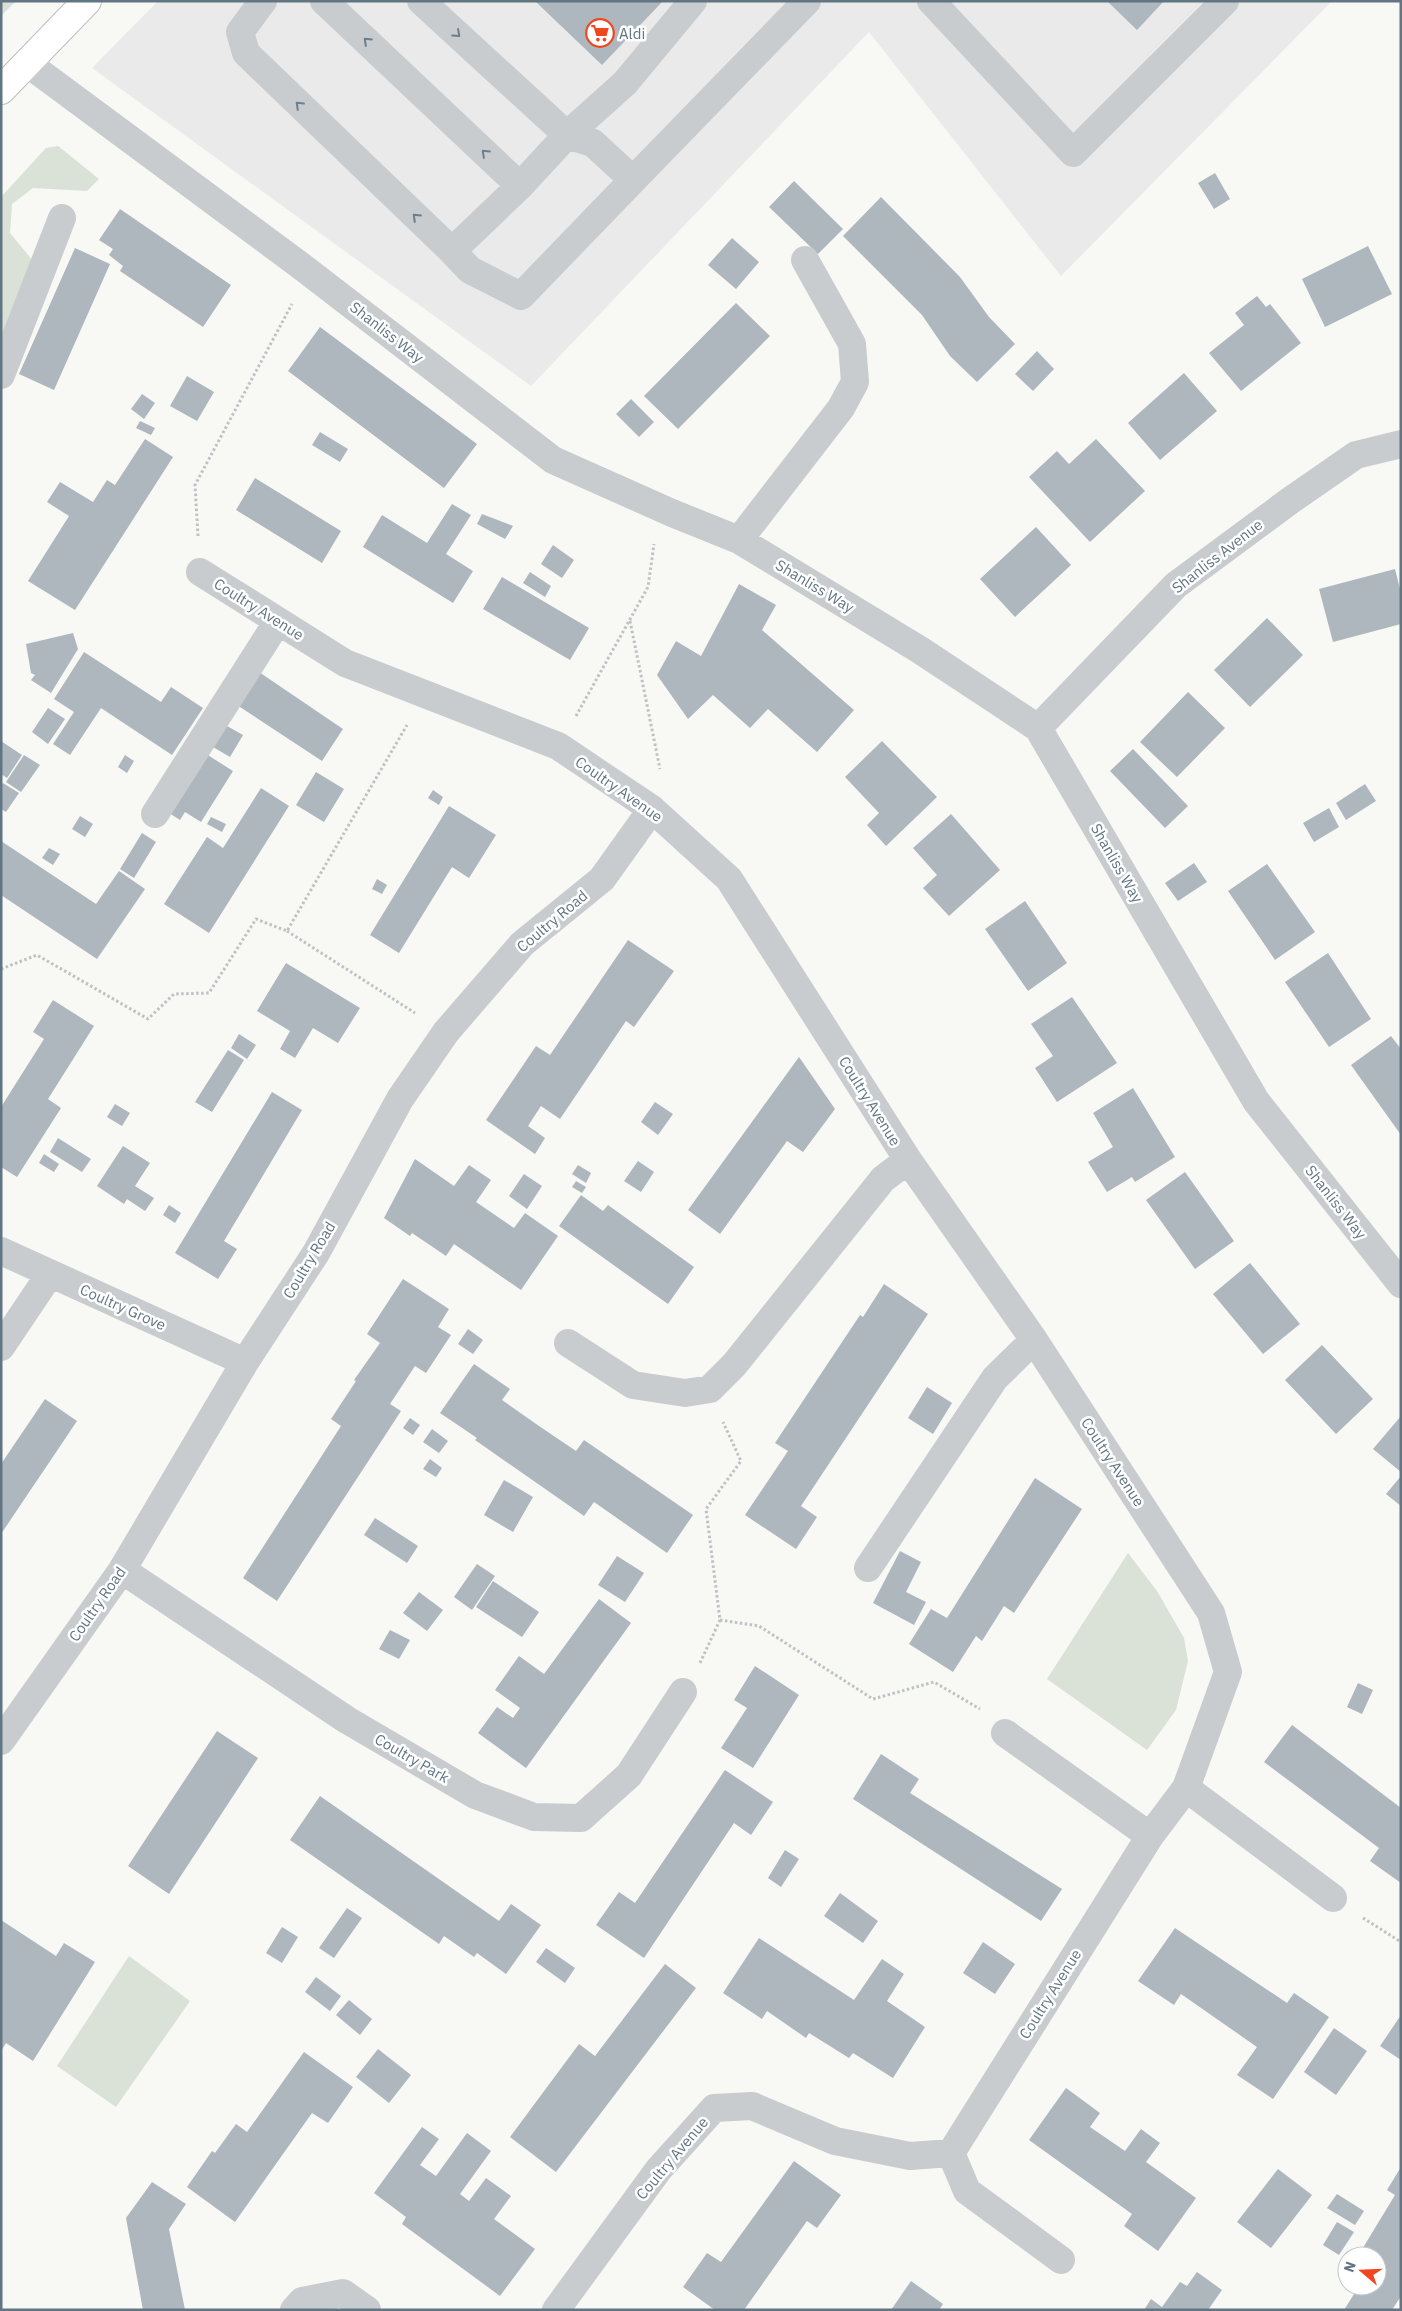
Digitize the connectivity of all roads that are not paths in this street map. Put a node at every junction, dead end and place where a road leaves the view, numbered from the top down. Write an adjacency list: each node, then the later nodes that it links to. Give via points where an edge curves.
1 (87, 1): 9 (main road)
2 (264, 1): 15 (street, one-way to 2, via 246,53 240,32)
3 (324, 1): 13 (street, one-way to 3)
4 (421, 1): 11 (street, one-way to 11)
5 (693, 1): 11 (street, via 625,83)
6 (808, 1): 12 (street)
7 (931, 1): 8 (street, via 1073,153)
8 (1225, 1)
9 (27, 63): 10 (main road); 19 (street, Shanliss Way, via 301,266 553,460 672,514)
10 (1, 90)
11 (567, 135): 12 (street, via 593,143); 13 (street)
12 (633, 180): 15 (street, via 521,296 470,270)
13 (520, 186): 15 (street)
14 (62, 218): 17 (street)
15 (452, 251)
16 (805, 260): 19 (street, via 852,344 855,382 841,408)
17 (1, 375)
18 (1401, 444): 22 (street, Shanliss Avenue, via 1356,455 1176,585)
19 (739, 540): 22 (street, Shanliss Way, via 920,650)
20 (200, 572): 21 (street, Coultry Avenue)
21 (278, 621): 23 (street, Coultry Avenue, via 345,663 558,746); 24 (street)
22 (1038, 728): 28 (street, Shanliss Way, via 1256,1101)
23 (652, 808): 25 (street, Coultry Avenue, via 729,879); 32 (street, Coultry Road, via 602,879 522,944 446,1032 400,1100 316,1253)
24 (155, 814)
25 (908, 1160): 29 (street, Coultry Avenue); 30 (street, Coultry Avenue, via 883,1179 734,1365 710,1389 685,1393 633,1385)
26 (1, 1251): 27 (street, Coultry Grove)
27 (50, 1274): 31 (street); 32 (street, Coultry Grove)
28 (1401, 1284)
29 (1034, 1340): 33 (street, via 995,1378); 38 (street, Coultry Avenue, via 1212,1613 1228,1672)
30 (568, 1343)
31 (1, 1347)
32 (244, 1362): 34 (street, Coultry Road)
33 (868, 1568)
34 (122, 1570): 35 (street, Coultry Park, via 347,1720 474,1795 534,1816 581,1818 629,1776); 37 (street, Coultry Road)
35 (683, 1692)
36 (1005, 1733): 39 (street)
37 (1, 1741)
38 (1186, 1788): 39 (street, Coultry Avenue); 40 (street)
39 (1150, 1836): 41 (street, Coultry Avenue)
40 (1333, 1898)
41 (951, 2153): 42 (street, via 967,2191); 45 (street, Coultry Avenue, via 910,2156 835,2141 752,2106 714,2108 659,2169)
42 (1061, 2260)
43 (294, 2310): 44 (street, via 302,2302 343,2293)
44 (367, 2310)
45 (556, 2310)

